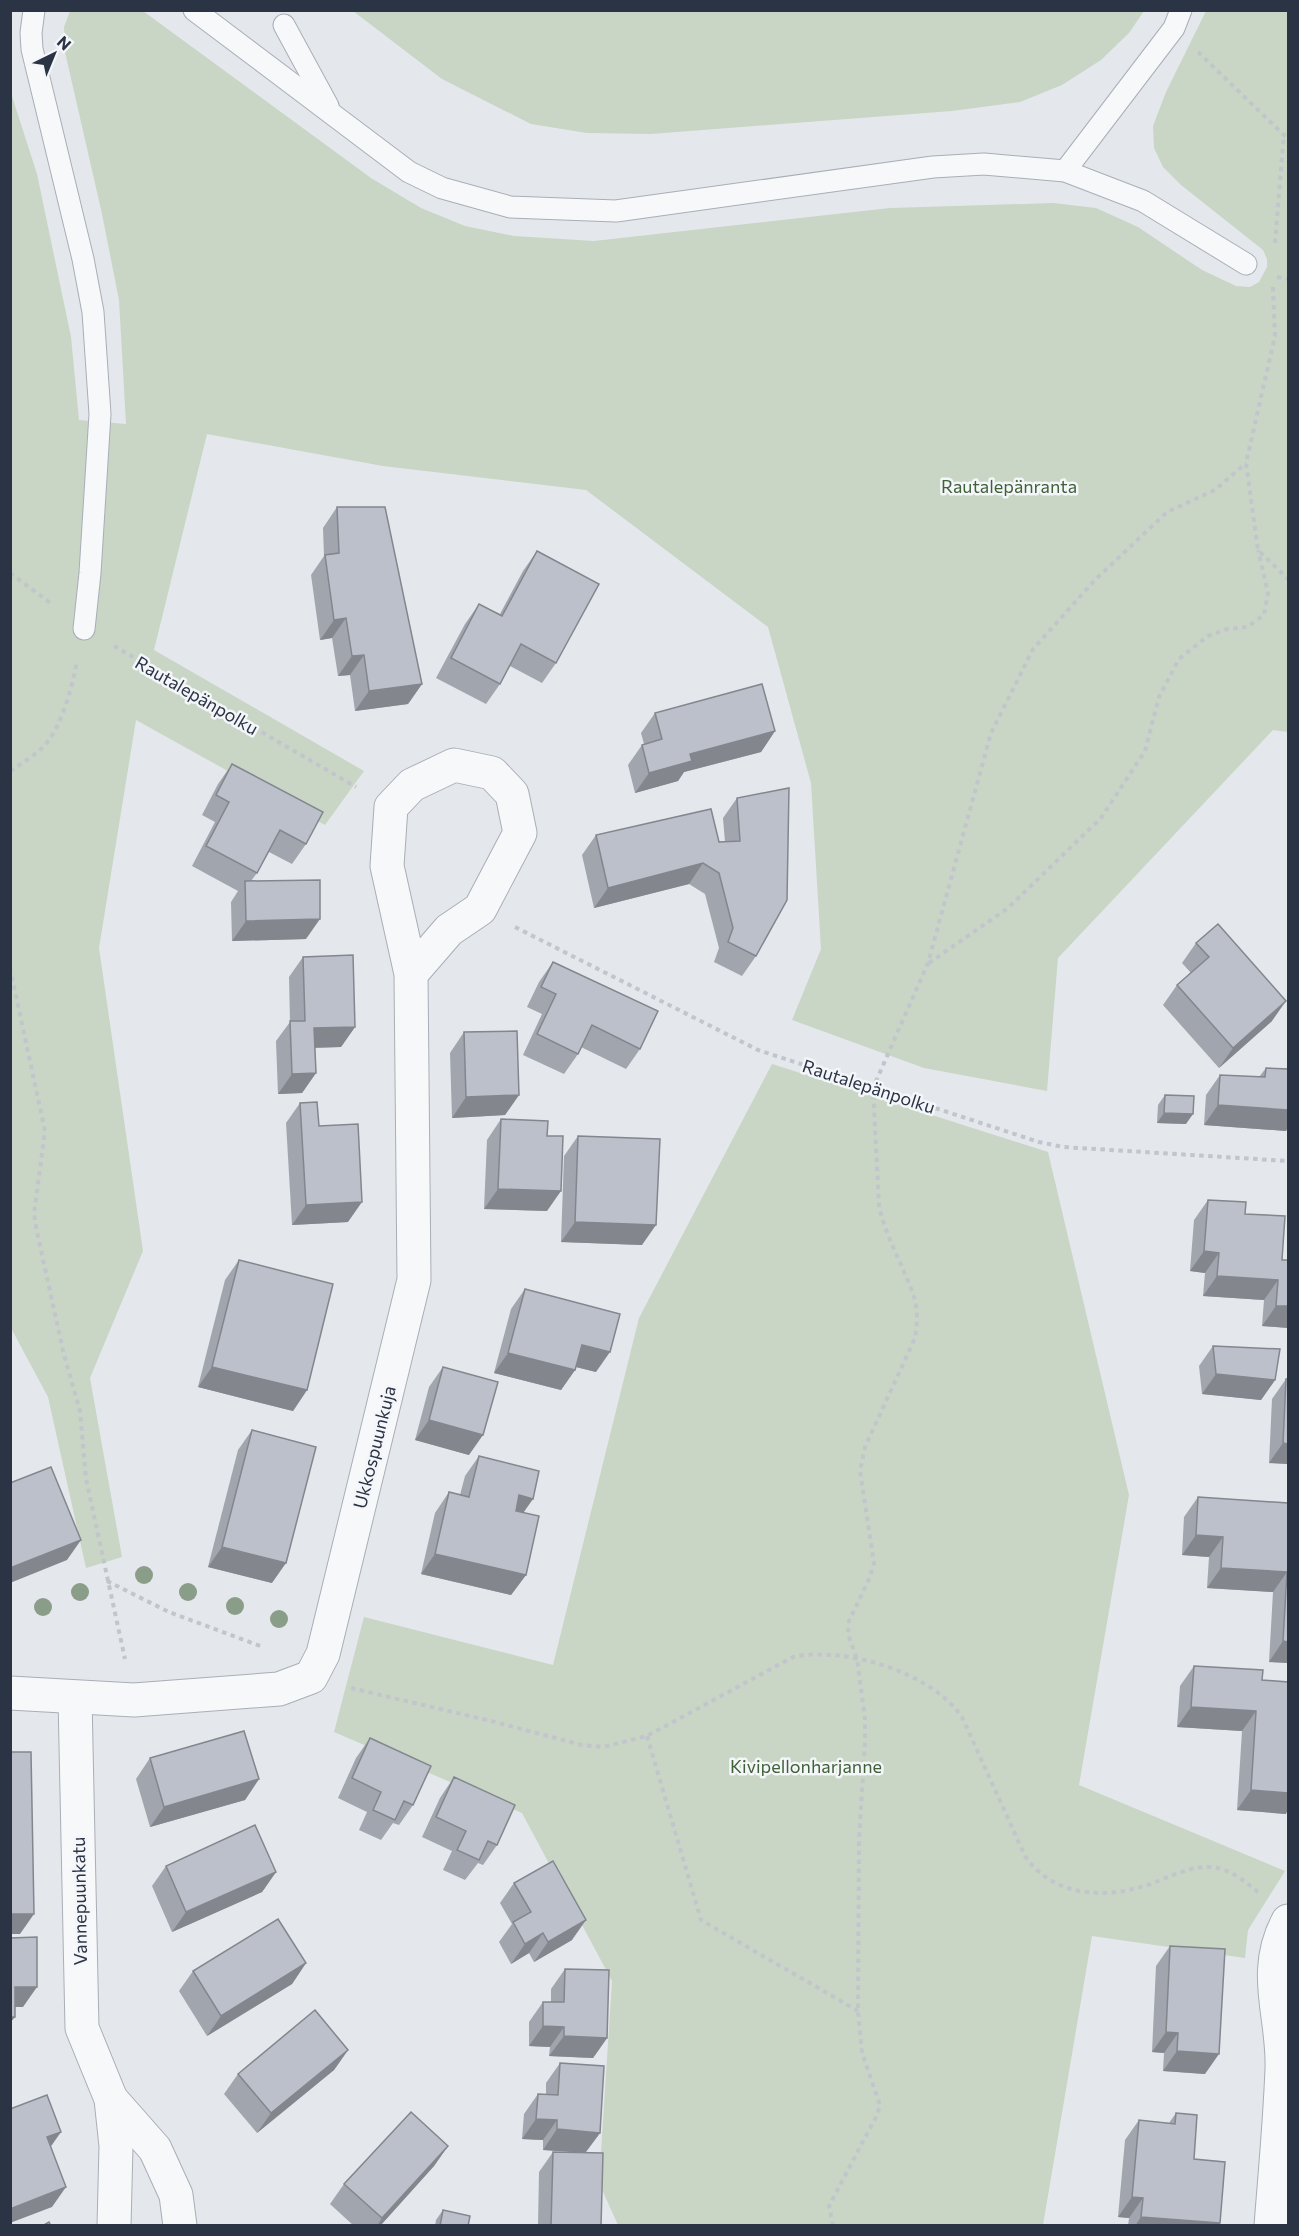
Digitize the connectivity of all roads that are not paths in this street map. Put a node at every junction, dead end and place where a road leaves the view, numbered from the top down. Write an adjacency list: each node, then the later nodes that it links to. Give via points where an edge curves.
1 (34, 10): 8 (lane, via 32,49 93,312 100,414)
2 (194, 10): 5 (lane)
3 (1178, 19): 6 (lane)
4 (284, 25): 5 (lane)
5 (332, 114): 6 (lane, via 409,172 442,188 510,207 616,211 933,166 984,164)
6 (1065, 171): 7 (lane, via 1143,201)
7 (1246, 264)
8 (84, 629)
9 (411, 974): 9 (street, Ukkospuunkuja, via 387,866 391,807 412,785 453,765 492,773 512,794 520,833 480,909 449,930); 11 (street, Ukkospuunkuja, via 414,1280 323,1654 310,1677 279,1689 134,1700)
10 (10, 1693): 11 (street)
11 (75, 1698): 14 (street, Vannepuunkatu, via 82,2028)
12 (1288, 1921): 13 (street, via 1279,1939 1274,1978)
13 (1285, 2060): 17 (street)
14 (111, 2099): 15 (street, Vannepuunkatu, via 116,2145); 16 (street, Vannepuunkatu, via 155,2149 176,2195)
15 (114, 2226)
16 (180, 2226)
17 (1271, 2226)

